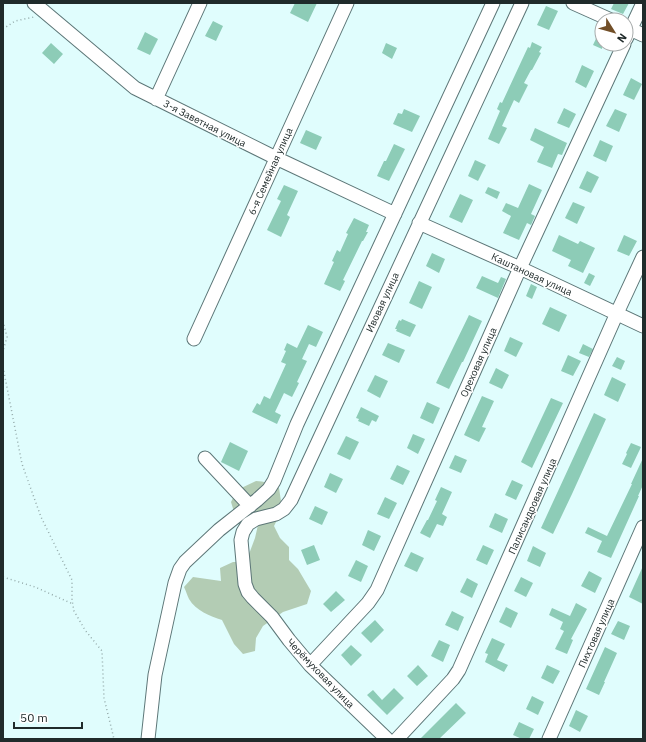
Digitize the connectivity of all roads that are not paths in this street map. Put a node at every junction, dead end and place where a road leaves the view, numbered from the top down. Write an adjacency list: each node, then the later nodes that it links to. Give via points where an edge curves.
1 (200, 3): 11 (street)
2 (347, 3): 12 (street, 6-я Семейная улица)
3 (493, 3): 13 (street)
4 (522, 3): 14 (street, Ивовая улица)
5 (573, 3): 8 (street)
6 (642, 3): 9 (street)
7 (42, 7): 11 (street, 3-я Заветная улица, via 135,88)
8 (594, 12)
9 (634, 19)
10 (620, 52): 16 (street, Ореховая улица)
11 (156, 99): 12 (street, 3-я Заветная улица)
12 (276, 158): 13 (street, 3-я Заветная улица); 19 (street, 6-я Семейная улица)
13 (395, 214): 21 (street, via 297,424 274,481)
14 (419, 223): 16 (street, Каштановая улица); 23 (street, Ивовая улица, via 291,500 276,514 256,519 248,524 243,532 241,540)
15 (643, 257): 17 (street, Палисандровая улица)
16 (520, 268): 17 (street, Каштановая улица); 24 (street, Ореховая улица, via 377,590)
17 (617, 313): 18 (street, Каштановая улица); 27 (street, Палисандровая улица, via 459,670)
18 (643, 326)
19 (194, 339)
20 (205, 458): 21 (street)
21 (250, 506): 25 (street, via 205,542 180,569 156,675)
22 (643, 527): 28 (street, Пихтовая улица)
23 (245, 584): 24 (street, Черёмуховая улица, via 248,592 272,617)
24 (310, 665): 26 (street, Черёмуховая улица)
25 (148, 739)
26 (387, 739)
27 (397, 739)
28 (549, 739)

